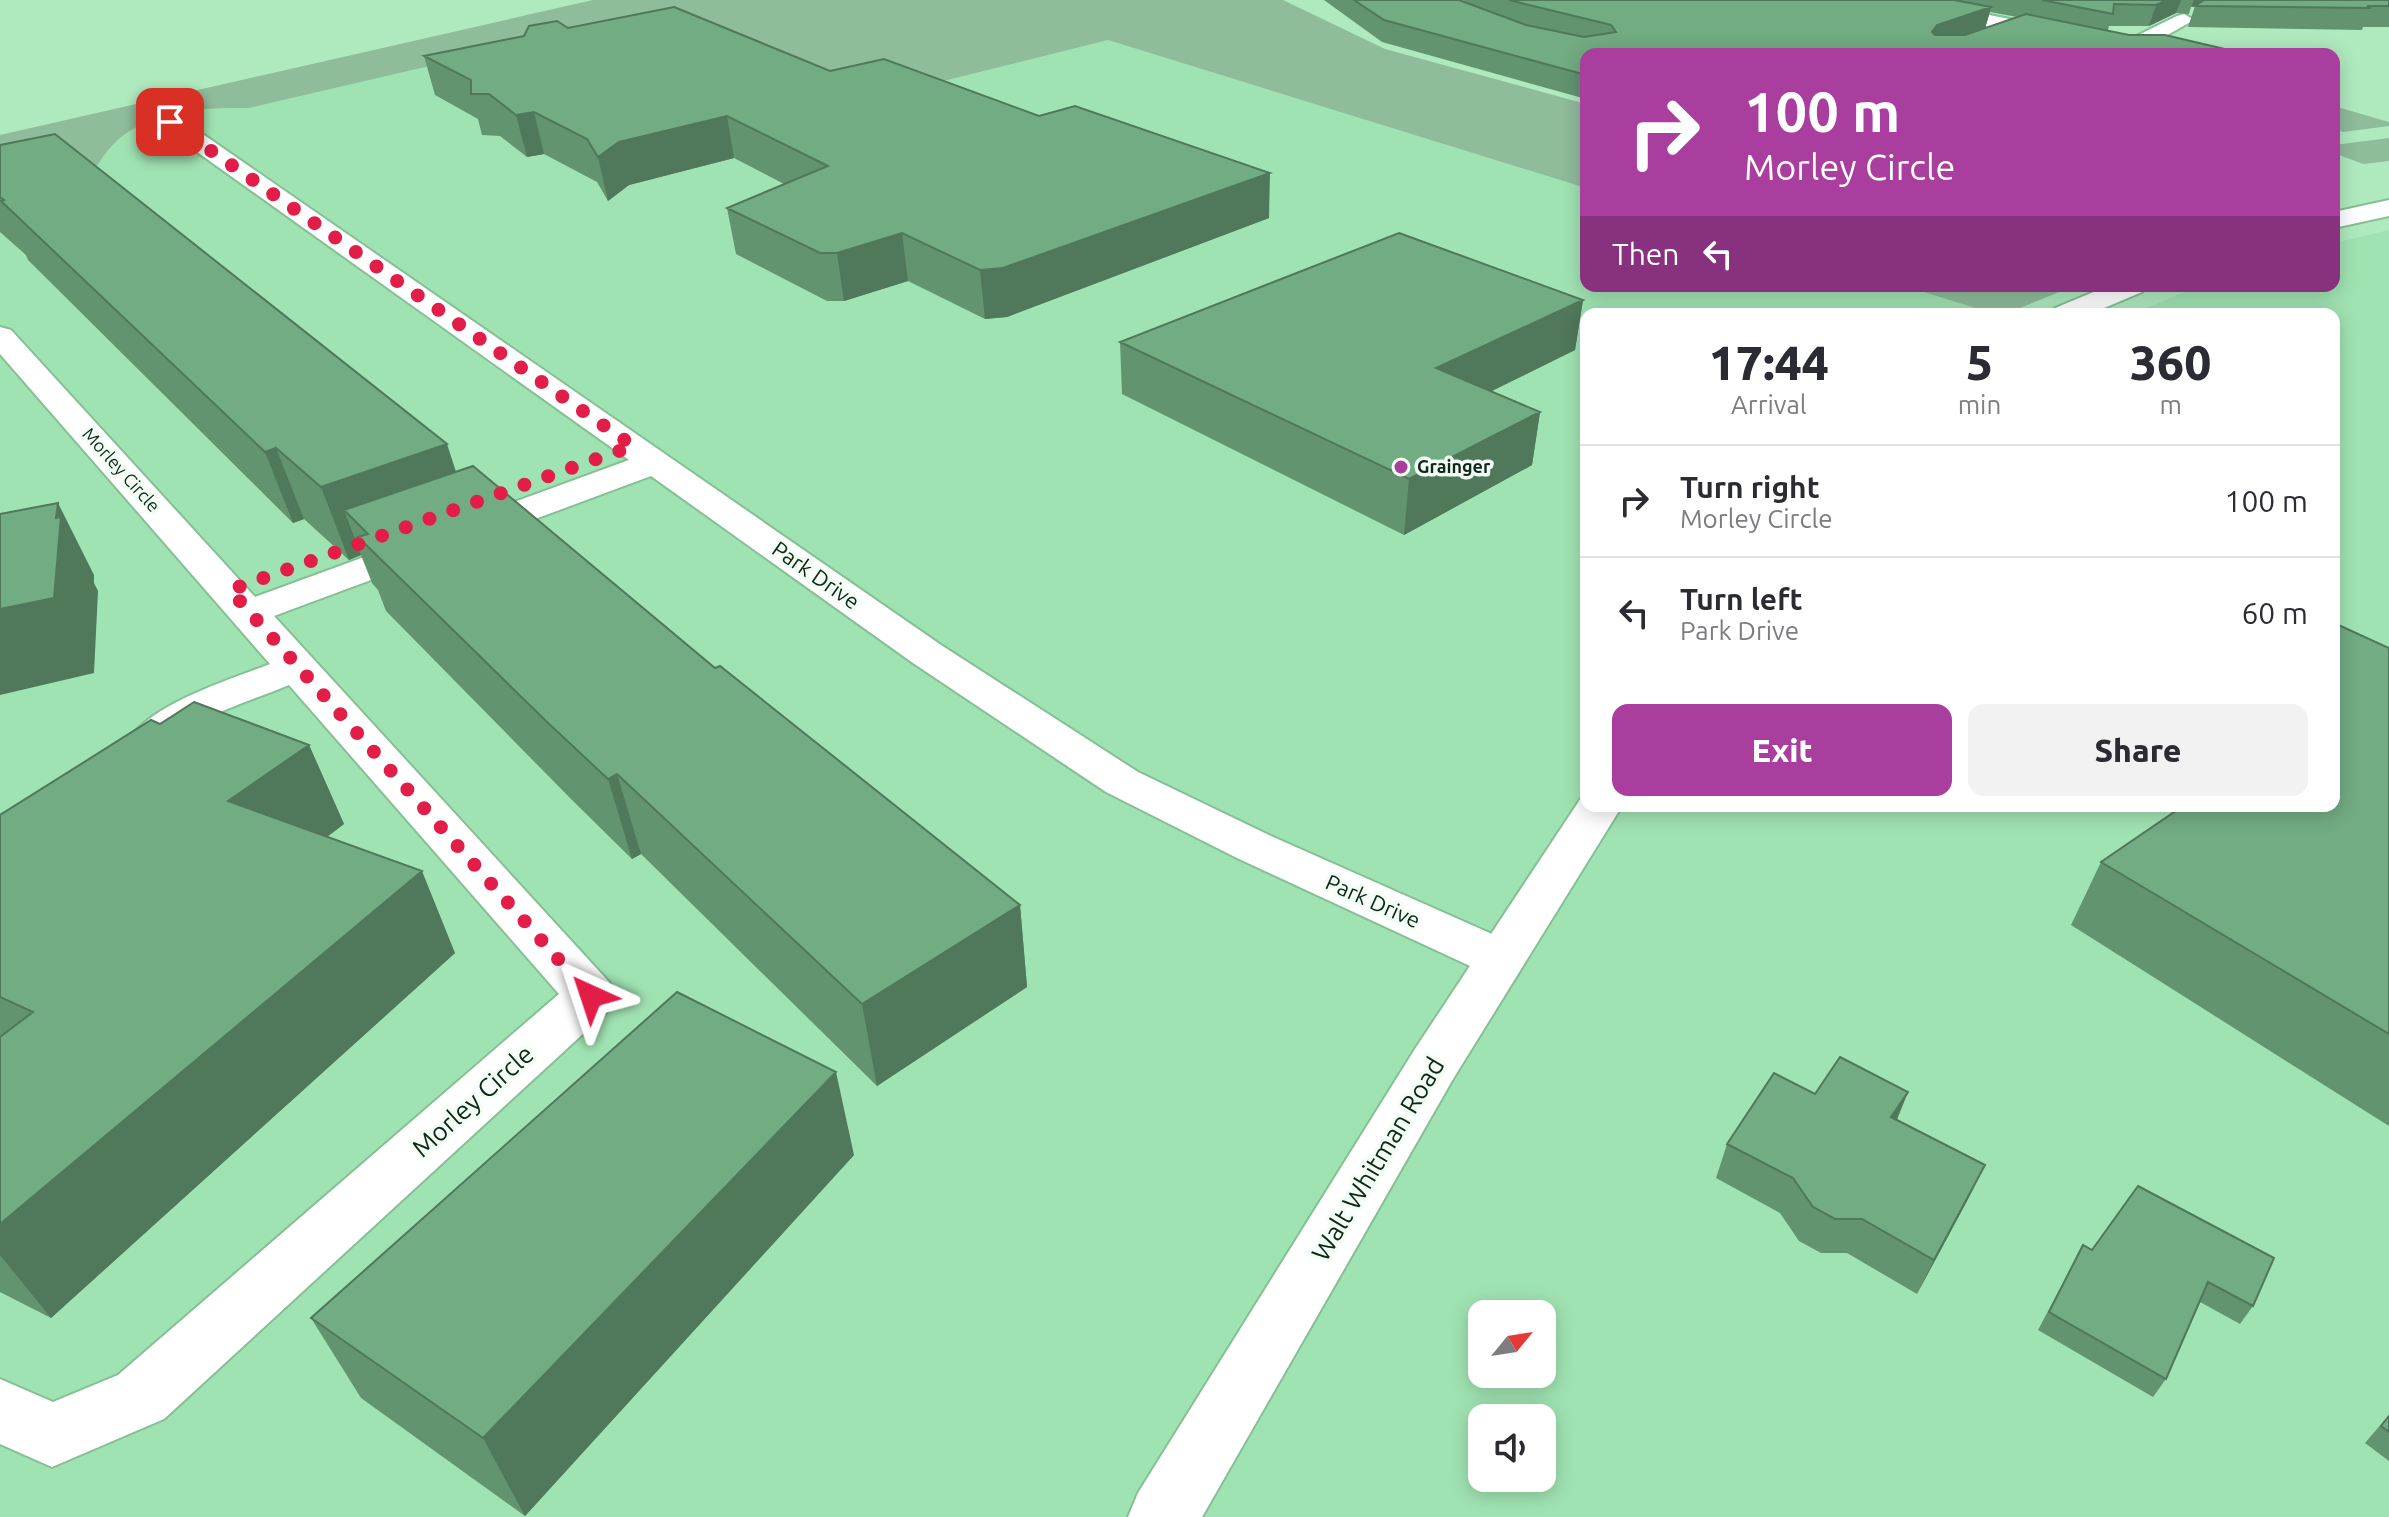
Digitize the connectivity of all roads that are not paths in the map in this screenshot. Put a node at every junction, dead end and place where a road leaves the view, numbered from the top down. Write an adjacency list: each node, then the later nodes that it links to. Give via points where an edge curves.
1 (1888, 0): 3 (street)
2 (2184, 20): 6 (street)
3 (2017, 27): 4 (street); 5 (street)
4 (1976, 41)
5 (2121, 48)
6 (2128, 48)
7 (170, 122): 13 (street, Park Drive)
8 (2389, 208): 9 (street)
9 (2340, 219)
10 (2118, 292): 11 (street)
11 (2079, 308)
12 (4, 346): 14 (street, Morley Circle)
13 (645, 454): 14 (street); 18 (street, Park Drive, via 927,654 1122,782)
14 (238, 602): 15 (street, Morley Circle)
15 (297, 668): 16 (street, via 208,702); 19 (street, Morley Circle, via 591,996 141,1397 52,1435)
16 (116, 761)
17 (1595, 812): 18 (street, Walt Whitman Road)
18 (1501, 959): 20 (street, Walt Whitman Road)
19 (0, 1410)
20 (1163, 1517)

